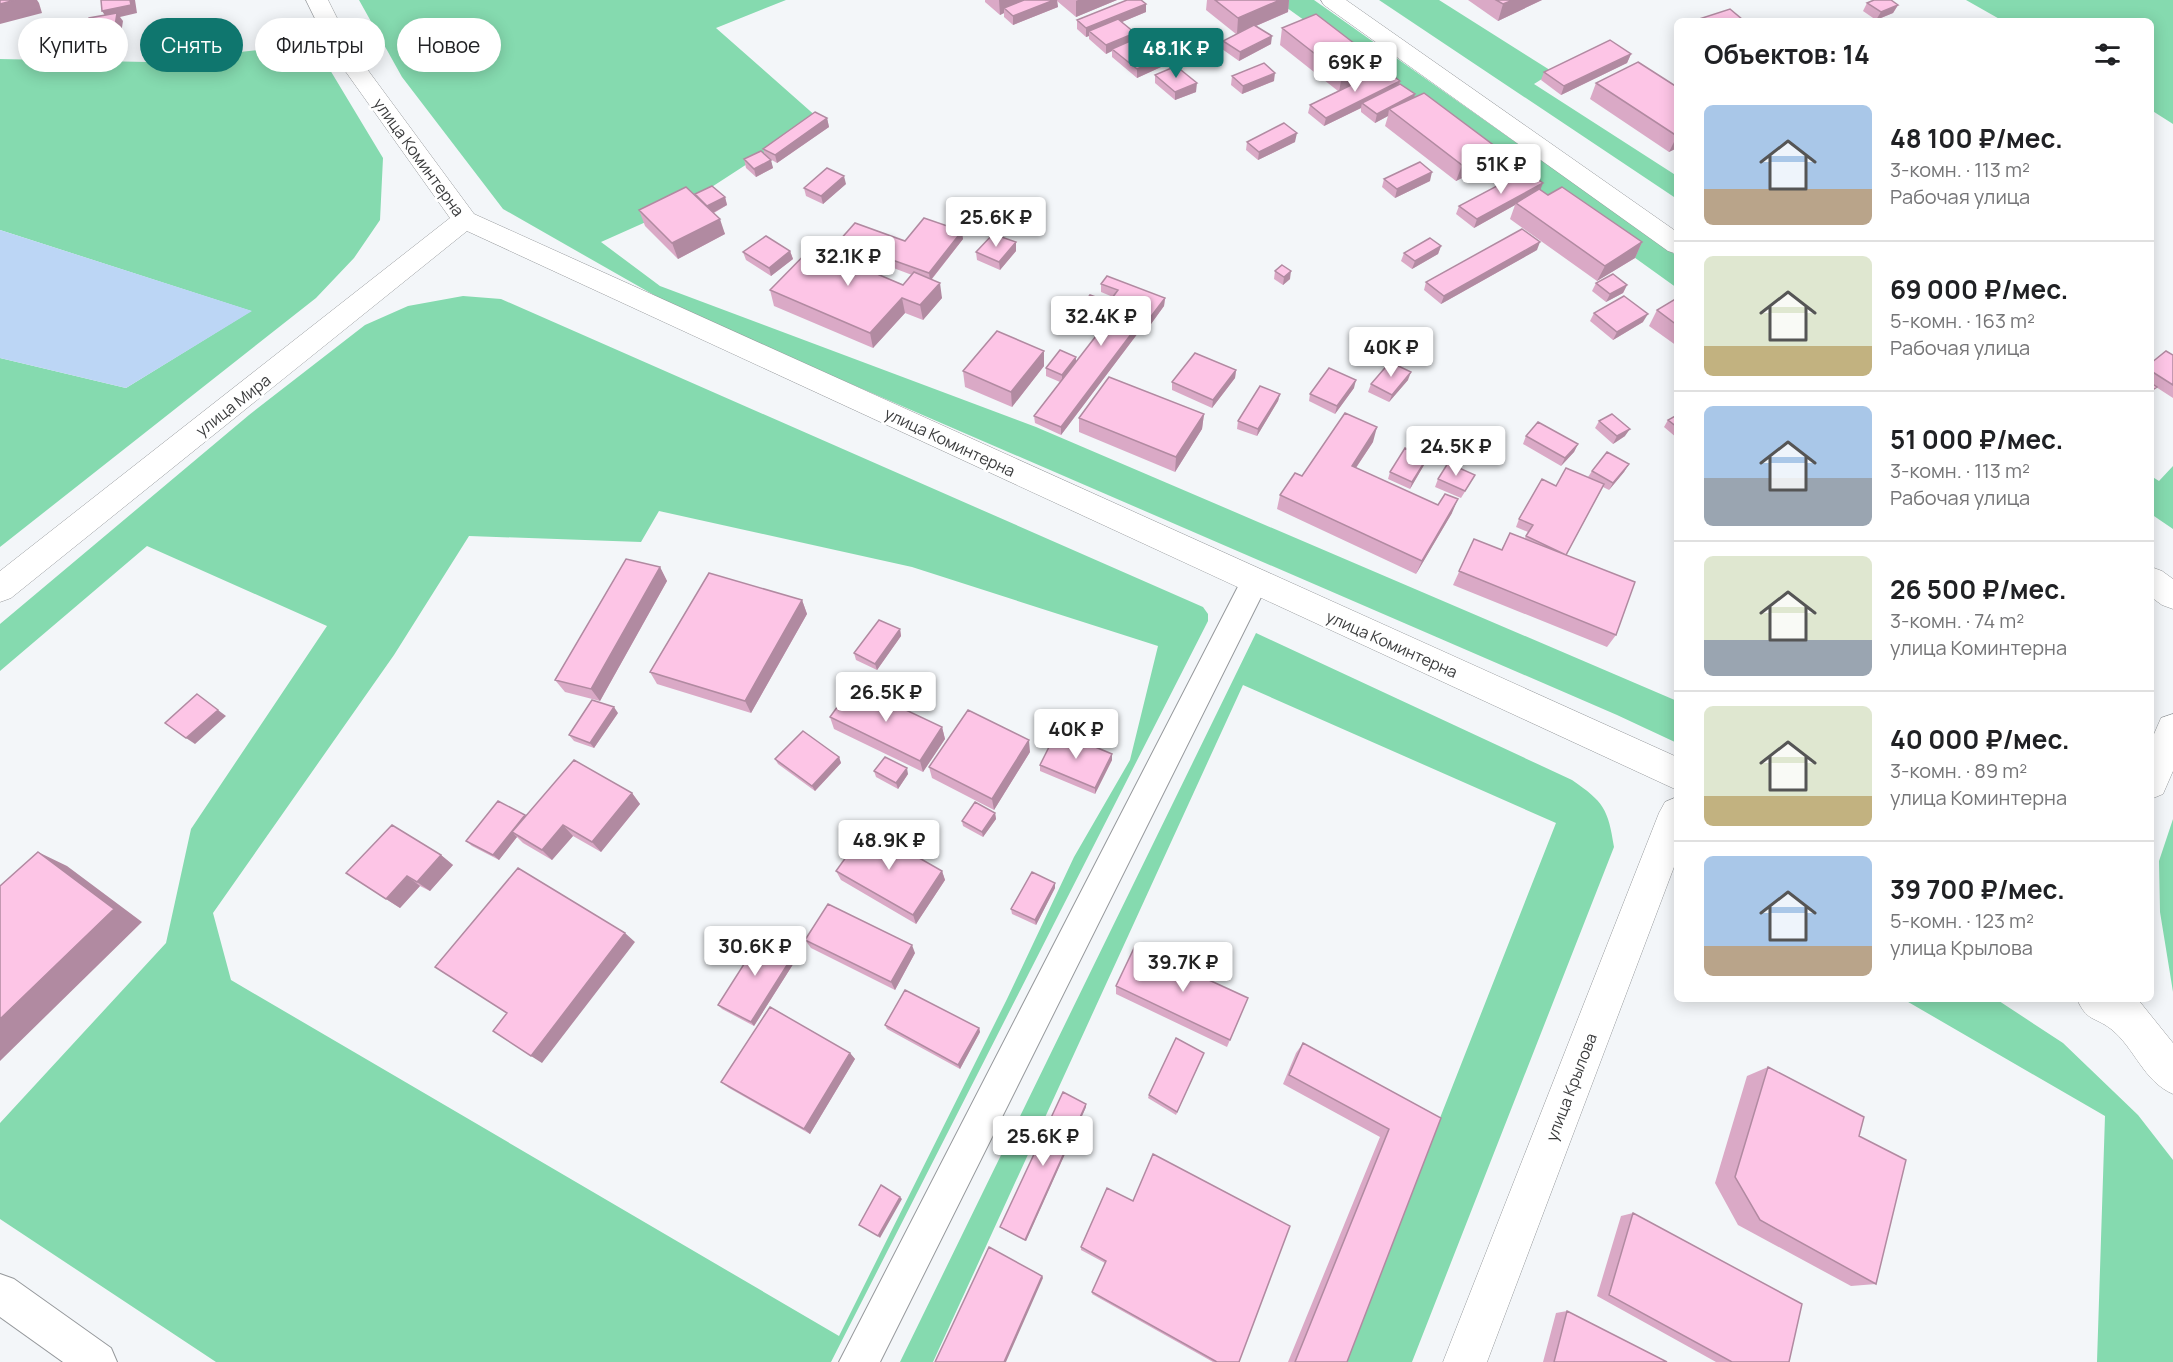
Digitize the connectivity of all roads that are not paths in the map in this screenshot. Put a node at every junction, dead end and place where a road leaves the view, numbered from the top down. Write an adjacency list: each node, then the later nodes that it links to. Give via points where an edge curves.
1 (318, 0): 3 (street, улица Коминтерна, via 342,51)
2 (1332, 0): 4 (street)
3 (465, 220): 5 (street, улица Коминтерна); 7 (street, улица Мира)
4 (1674, 242)
5 (1255, 582): 10 (street, улица Коминтерна); 17 (lane)
6 (2154, 582): 8 (street)
7 (0, 589)
8 (2173, 596)
9 (2173, 729): 11 (street)
10 (1674, 773)
11 (2154, 776)
12 (1674, 821): 18 (street, улица Крылова)
13 (2116, 1004): 14 (street)
14 (2173, 1074)
15 (0, 1293): 16 (lane)
16 (97, 1362)
17 (860, 1362)
18 (1465, 1362)

